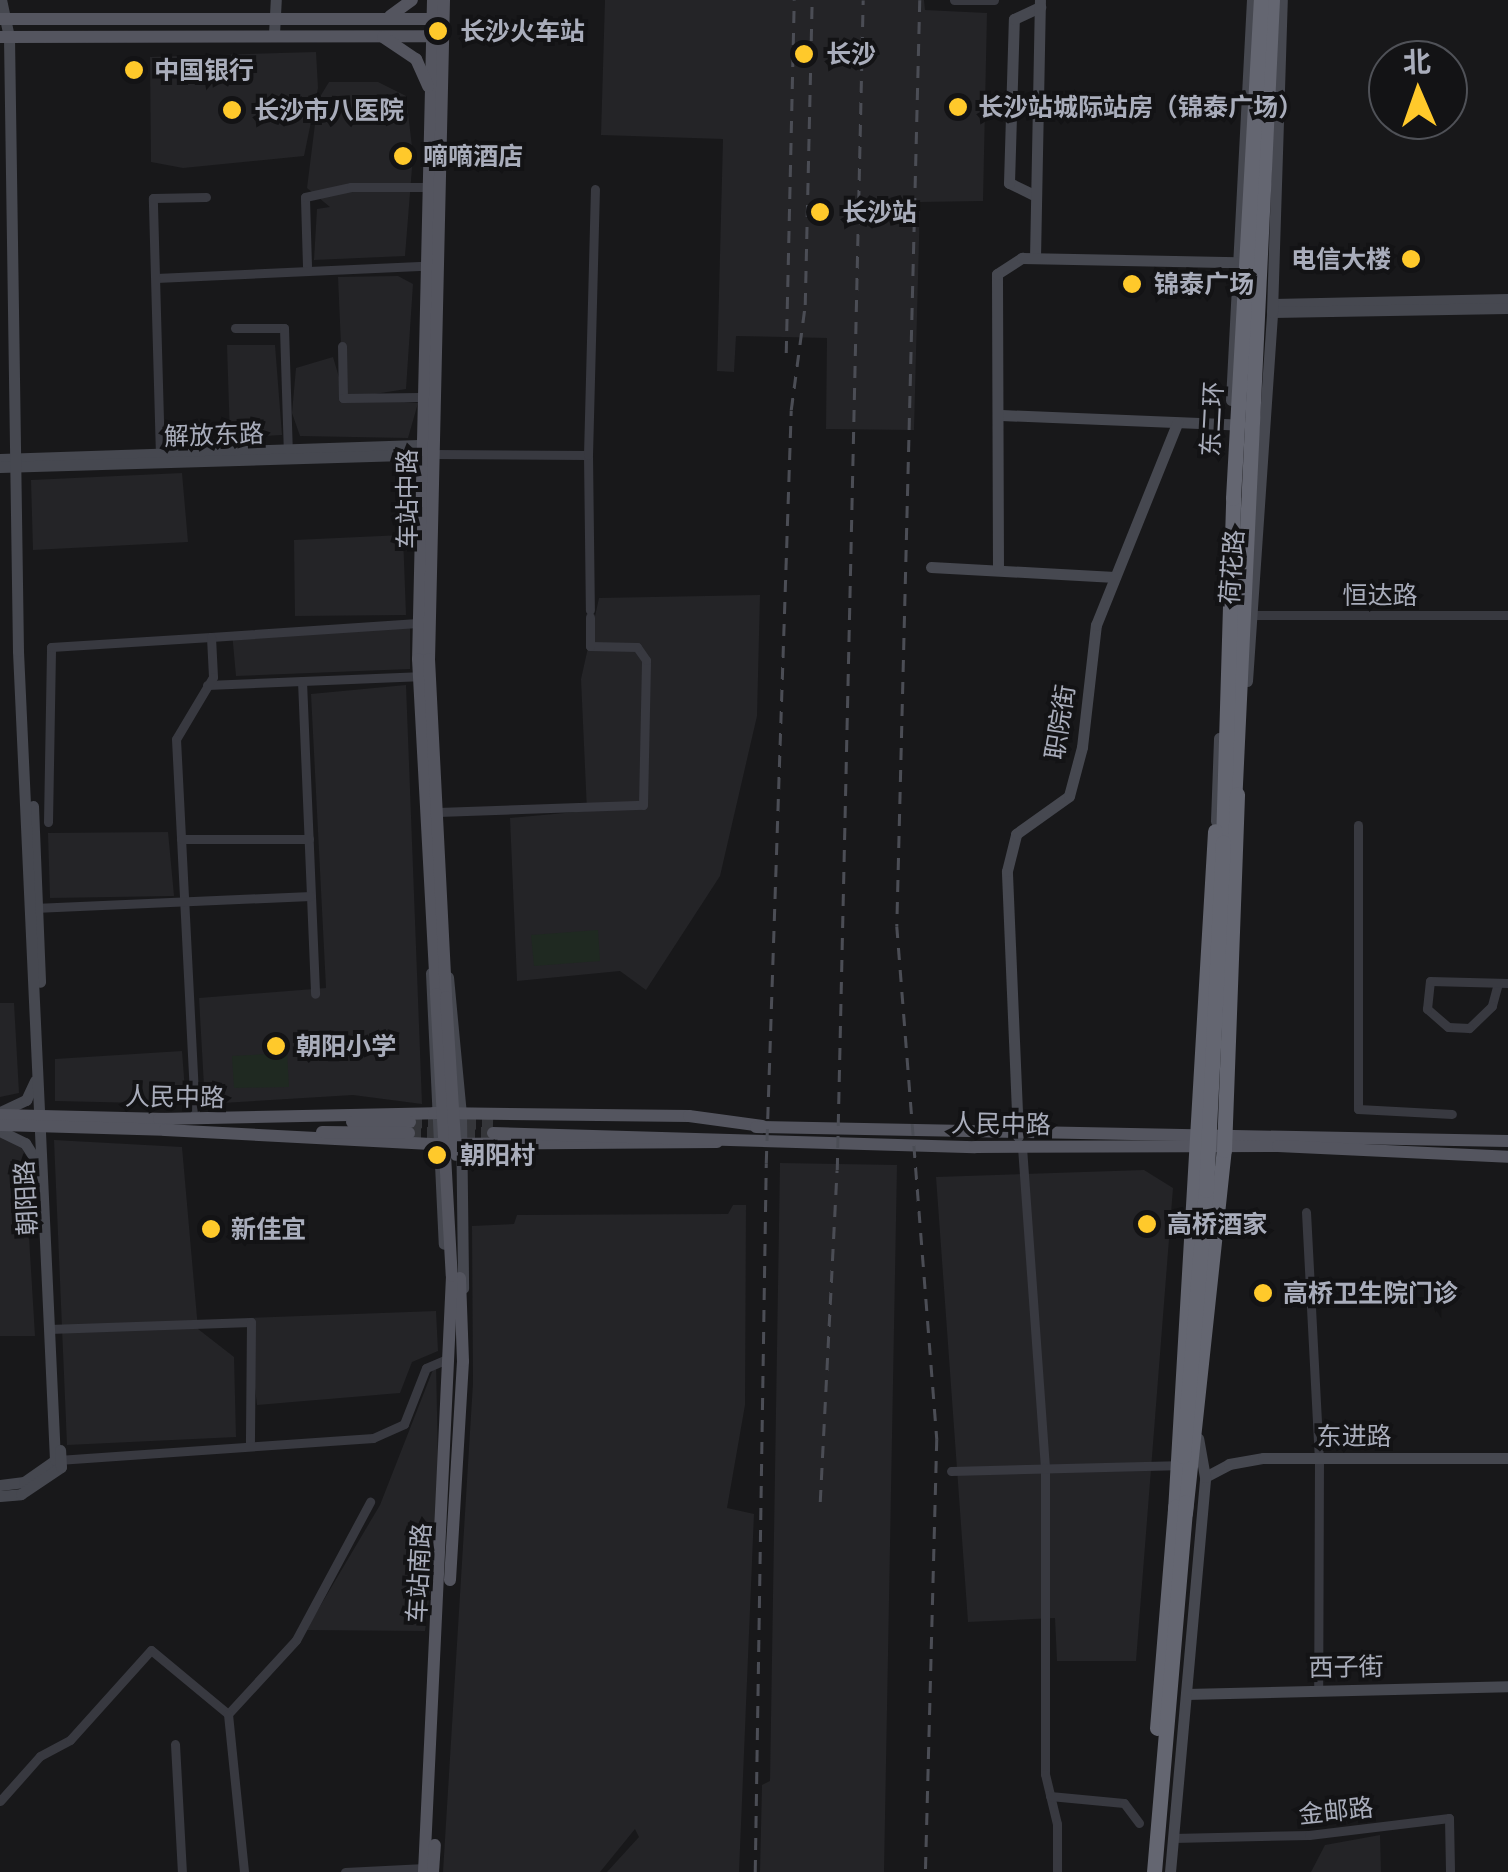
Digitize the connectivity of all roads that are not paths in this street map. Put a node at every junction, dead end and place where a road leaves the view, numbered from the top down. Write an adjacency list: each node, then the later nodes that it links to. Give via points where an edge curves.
1 (1, 0): 11 (street, 朝阳路)
2 (276, 0): 15 (street)
3 (412, 0): 12 (main road)
4 (433, 0): 13 (main road, 车站中路)
5 (444, 0): 13 (main road, 车站中路)
6 (954, 0): 7 (street)
7 (994, 0)
8 (1257, 0): 14 (highway, 东二环); 25 (street)
9 (1277, 0): 14 (highway, 东二环); 30 (street, 荷花路)
10 (1040, 4): 22 (street); 22 (street, via 1014,19 1010,184)
11 (5, 19): 15 (main road); 18 (street, 朝阳路)
12 (383, 19): 13 (main road); 15 (main road)
13 (438, 19): 17 (main road, 车站中路)
14 (1265, 19): 26 (highway, 东二环); 61 (highway, 东二环)
15 (274, 27): 16 (main road); 18 (main road)
16 (376, 34): 17 (main road); 19 (main road, via 416,59)
17 (438, 36): 19 (main road, 车站中路); 20 (main road, 车站中路)
18 (7, 37): 31 (street, 朝阳路); 49 (street, 朝阳路)
19 (430, 92): 20 (main road, 车站中路)
20 (432, 187): 27 (street, via 351,187 306,197); 28 (main road, 车站中路); 45 (main road, 车站中路)
21 (596, 189): 47 (street)
22 (1036, 196): 24 (street)
23 (206, 197): 29 (street, via 153,198)
24 (1035, 258): 25 (street); 41 (street, via 996,274 992,402)
25 (1238, 262): 43 (street)
26 (1261, 265): 30 (street); 39 (highway, 东二环)
27 (307, 266)
28 (425, 266): 29 (street); 40 (main road, 车站中路)
29 (156, 278): 46 (street)
30 (1273, 282): 34 (street, 荷花路)
31 (14, 289): 32 (street); 49 (street, 朝阳路)
32 (0, 290)
33 (1508, 299): 34 (street)
34 (1273, 308): 35 (street); 37 (street, 荷花路)
35 (1508, 308)
36 (234, 328): 44 (street, via 284,328)
37 (1271, 337): 39 (street); 55 (street, 荷花路)
38 (342, 346): 40 (street, via 343,398)
39 (1256, 347): 61 (highway, 东二环)
40 (419, 397): 45 (main road, 车站中路)
41 (1001, 415): 42 (street); 52 (street)
42 (1177, 422): 43 (street); 53 (street, 职院街)
43 (1230, 424): 63 (street)
44 (288, 450): 45 (street, 解放东路); 46 (street, 解放东路)
45 (423, 451): 47 (street); 56 (main road, 车站中路); 62 (main road, 车站中路)
46 (160, 454): 49 (street, 解放东路)
47 (588, 455): 62 (street, via 590,646 638,647 646,660 643,805)
48 (0, 458): 49 (street, 解放东路)
49 (19, 462): 50 (street, 解放东路); 71 (street, 朝阳路)
50 (0, 468)
51 (931, 567): 52 (street)
52 (998, 568): 53 (street)
53 (1115, 577): 87 (street, 职院街, via 1096,625 1082,747 1069,796 1016,834 1007,871)
54 (1508, 615): 55 (street, 恒达路)
55 (1252, 616): 65 (street, 荷花路)
56 (418, 623): 57 (street); 58 (main road, 车站中路)
57 (211, 637): 60 (street); 64 (street, via 51,646)
58 (418, 676): 59 (street); 72 (main road, 车站中路)
59 (302, 681): 60 (street); 68 (street)
60 (207, 685): 67 (street, via 176,740)
61 (1230, 758): 63 (highway); 65 (highway); 103 (highway, 东二环, bridge)
62 (438, 812): 72 (main road, 车站中路)
63 (1216, 820): 91 (highway)
64 (48, 822)
65 (1237, 825): 92 (highway)
66 (1358, 825): 80 (street, via 1358,1109)
67 (181, 839): 68 (street); 70 (street)
68 (309, 839): 69 (street)
69 (311, 896): 70 (street); 74 (street)
70 (184, 906): 71 (street); 78 (street)
71 (34, 908): 75 (street, 朝阳路); 81 (street, 朝阳路)
72 (438, 959): 77 (street, via 428,1001); 79 (street, via 453,997); 96 (main road, 车站中路, bridge)
73 (1503, 983): 73 (street, via 1430,981 1427,1009 1448,1027 1470,1028)
74 (315, 994)
75 (36, 1076): 76 (street, via 26,1100); 81 (street, 朝阳路)
76 (0, 1113): 81 (main road, 人民中路)
77 (434, 1113): 78 (main road); 79 (main road); 89 (street)
78 (195, 1114): 82 (main road)
79 (461, 1114): 86 (main road, via 689,1116); 90 (street)
80 (1452, 1114)
81 (42, 1122): 82 (main road, 人民中路); 84 (main road, 人民中路); 94 (street, 朝阳路); 98 (street, 朝阳路)
82 (162, 1125): 83 (main road, 人民中路); 89 (main road)
83 (409, 1127)
84 (0, 1128): 94 (street, via 25,1143)
85 (494, 1128): 86 (main road, 人民中路)
86 (772, 1132): 87 (main road, 人民中路); 90 (main road, via 696,1144)
87 (1020, 1141): 91 (main road, 人民中路); 106 (street)
88 (1508, 1141): 92 (main road, 人民中路)
89 (436, 1144): 90 (main road); 97 (street)
90 (462, 1144): 97 (street)
91 (1199, 1144): 92 (main road, 人民中路); 103 (highway)
92 (1224, 1144): 93 (main road, 人民中路); 100 (highway)
93 (1508, 1157)
94 (41, 1173): 98 (street, 朝阳路)
95 (1306, 1212): 104 (street)
96 (456, 1277): 97 (main road, 车站南路)
97 (456, 1304): 99 (main road, 车站南路); 122 (main road, 车站南路)
98 (52, 1329): 101 (street, via 251,1322); 105 (street, 朝阳路)
99 (451, 1358): 101 (street, via 426,1368 404,1424 373,1438); 122 (main road, 车站南路)
100 (1198, 1438): 108 (street); 112 (highway)
101 (250, 1446): 105 (street)
102 (1508, 1458): 104 (street, 东进路)
103 (1183, 1459): 106 (street); 112 (highway)
104 (1320, 1459): 108 (street, 东进路, via 1229,1464); 114 (street)
105 (58, 1460): 109 (street, via 24,1482); 110 (street, via 61,1467 21,1494)
106 (1045, 1467): 107 (street); 118 (street, via 1040,1609)
107 (951, 1472)
108 (1205, 1478): 115 (street)
109 (0, 1485)
110 (0, 1496)
111 (370, 1502): 116 (street, via 296,1640)
112 (1180, 1512): 127 (highway); 128 (highway)
113 (1508, 1686): 114 (street, 西子街)
114 (1318, 1690): 115 (street, 西子街)
115 (1186, 1694): 121 (street)
116 (228, 1714): 119 (street, via 151,1650 70,1740 40,1756); 124 (street)
117 (174, 1744): 123 (street)
118 (1050, 1796): 120 (street, via 1124,1804); 126 (street)
119 (0, 1801)
120 (1140, 1823)
121 (1173, 1838): 129 (street); 130 (street, 金邮路, via 1308,1835 1449,1818)
122 (428, 1871): 125 (street)
123 (182, 1872)
124 (244, 1872)
125 (346, 1872)
126 (1057, 1872)
127 (1146, 1872)
128 (1154, 1872)
129 (1170, 1872)
130 (1450, 1872)

